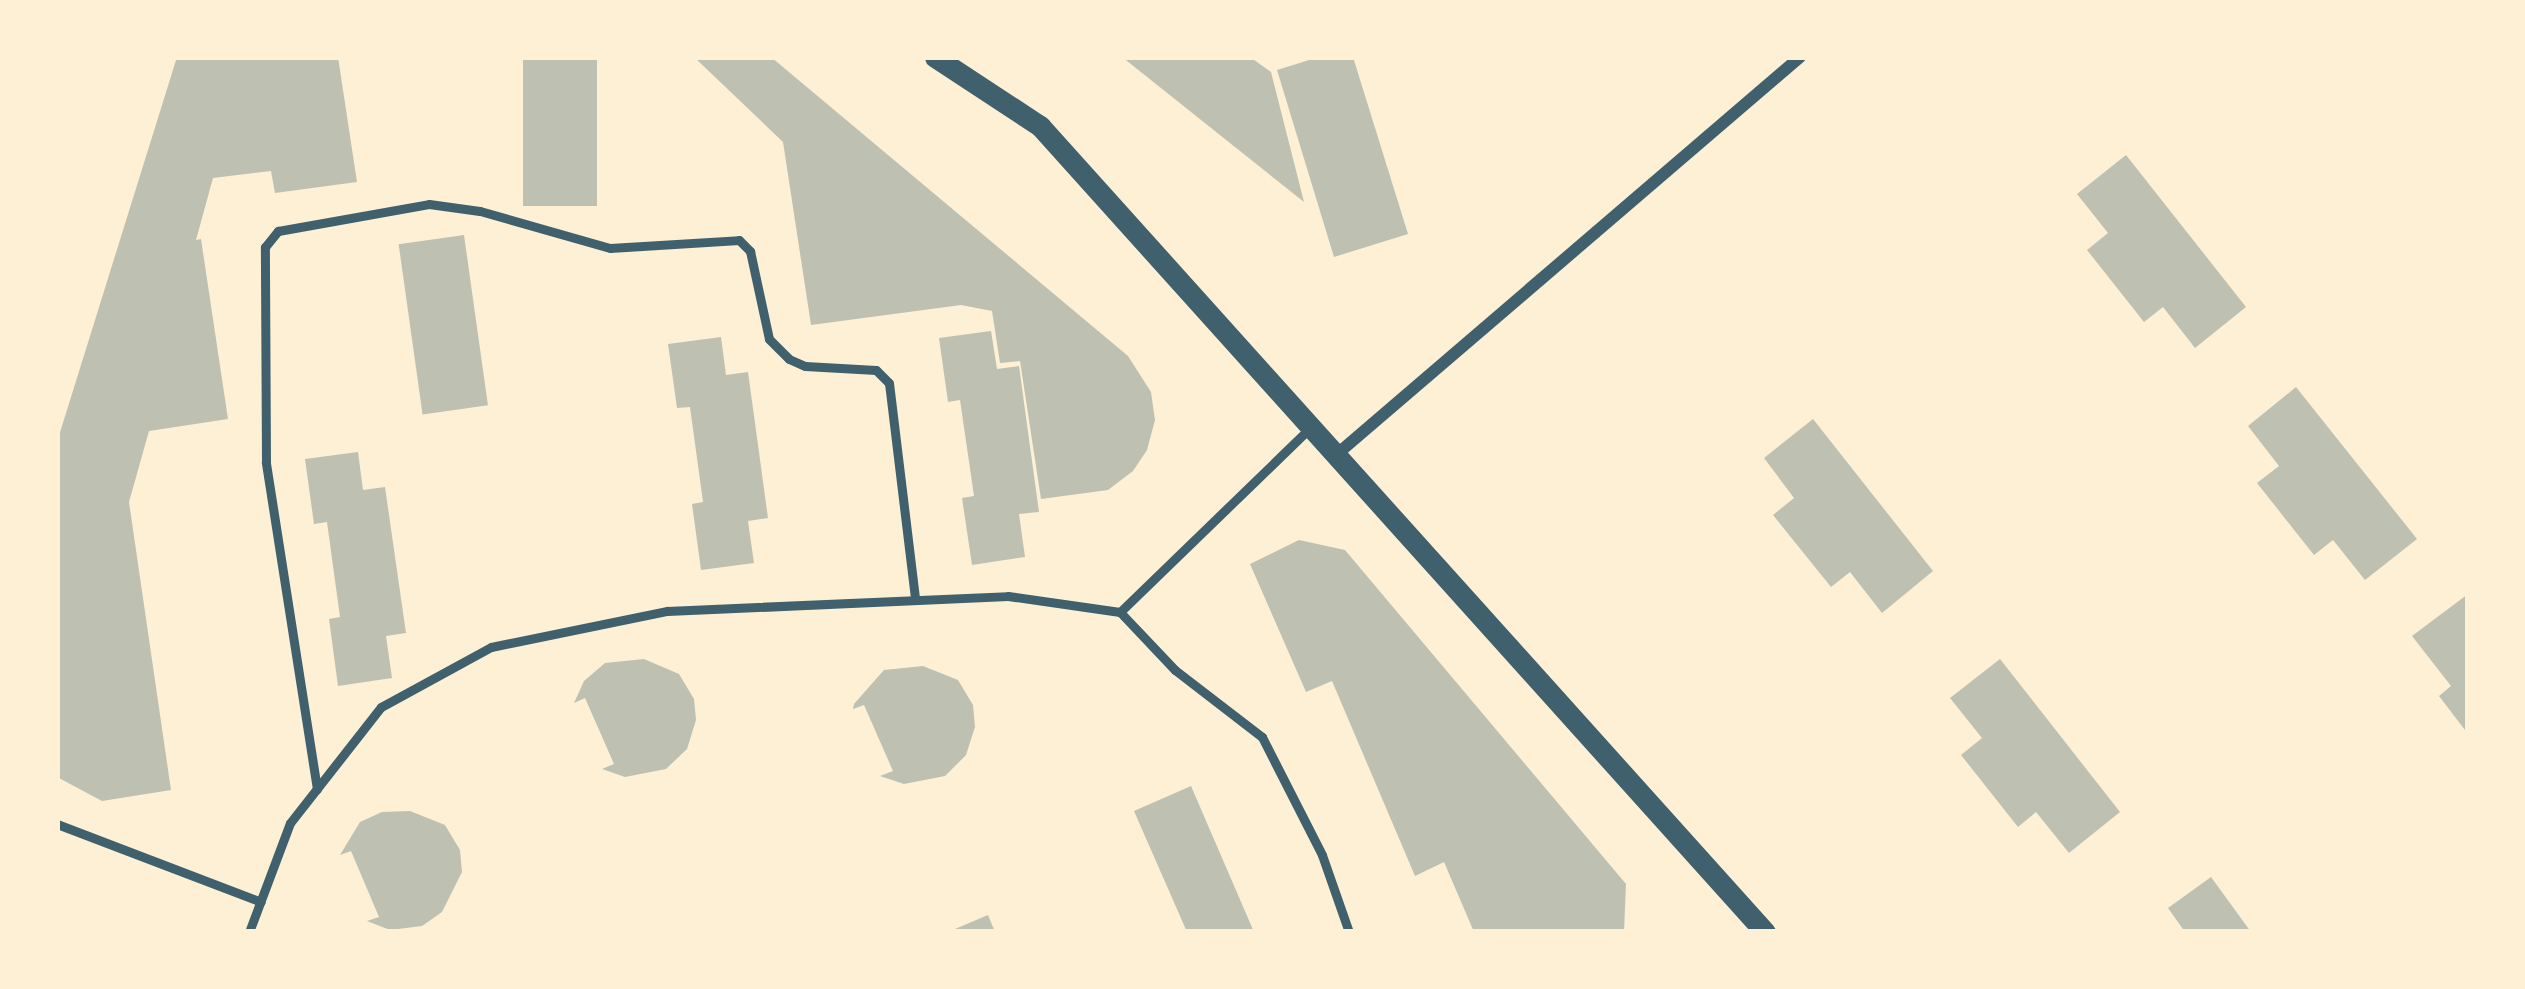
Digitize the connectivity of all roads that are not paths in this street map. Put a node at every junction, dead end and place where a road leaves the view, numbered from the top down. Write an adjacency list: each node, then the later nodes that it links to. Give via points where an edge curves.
1 (935, 57): 3 (street, via 1040,126)
2 (1800, 57): 4 (street)
3 (1311, 427): 4 (street); 6 (lane)
4 (1336, 455): 12 (street)
5 (915, 598): 6 (lane, via 1008,596); 7 (lane, via 668,611 491,647 381,707); 7 (lane, via 889,383 876,370 805,365 769,339 750,251 739,240 610,248 429,204 278,231 265,248 266,462)
6 (1120, 612): 11 (lane, via 1175,670 1262,737 1322,855)
7 (317, 789): 9 (lane, via 290,823)
8 (57, 824): 9 (lane)
9 (261, 902): 10 (lane)
10 (249, 932)
11 (1349, 932)
12 (1765, 932)

